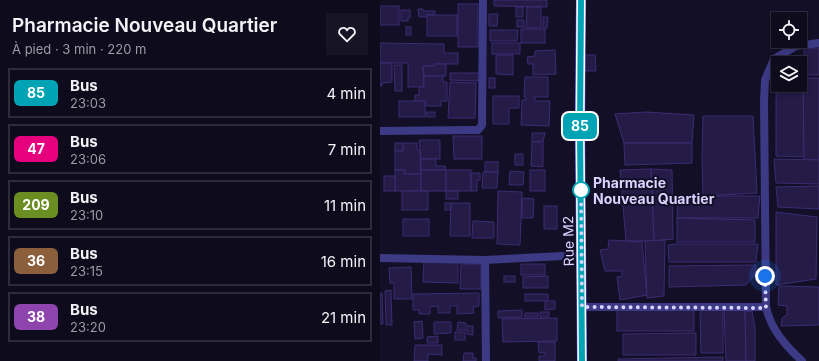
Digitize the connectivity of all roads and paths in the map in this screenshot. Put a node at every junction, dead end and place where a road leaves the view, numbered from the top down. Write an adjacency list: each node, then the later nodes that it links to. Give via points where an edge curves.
1 (483, 0): 4 (street, via 482,126 478,130)
2 (581, 0): 5 (main road, Rue M2)
3 (819, 43): 9 (street, via 796,46 774,59 765,80)
4 (380, 131)
5 (582, 255): 7 (street); 8 (main road, Rue M2)
6 (380, 258): 7 (street)
7 (485, 260): 10 (street)
8 (582, 307): 9 (street); 11 (main road, Rue M2)
9 (766, 308): 12 (street, via 768,318 778,336)
10 (486, 361)
11 (582, 361)
12 (802, 361)

